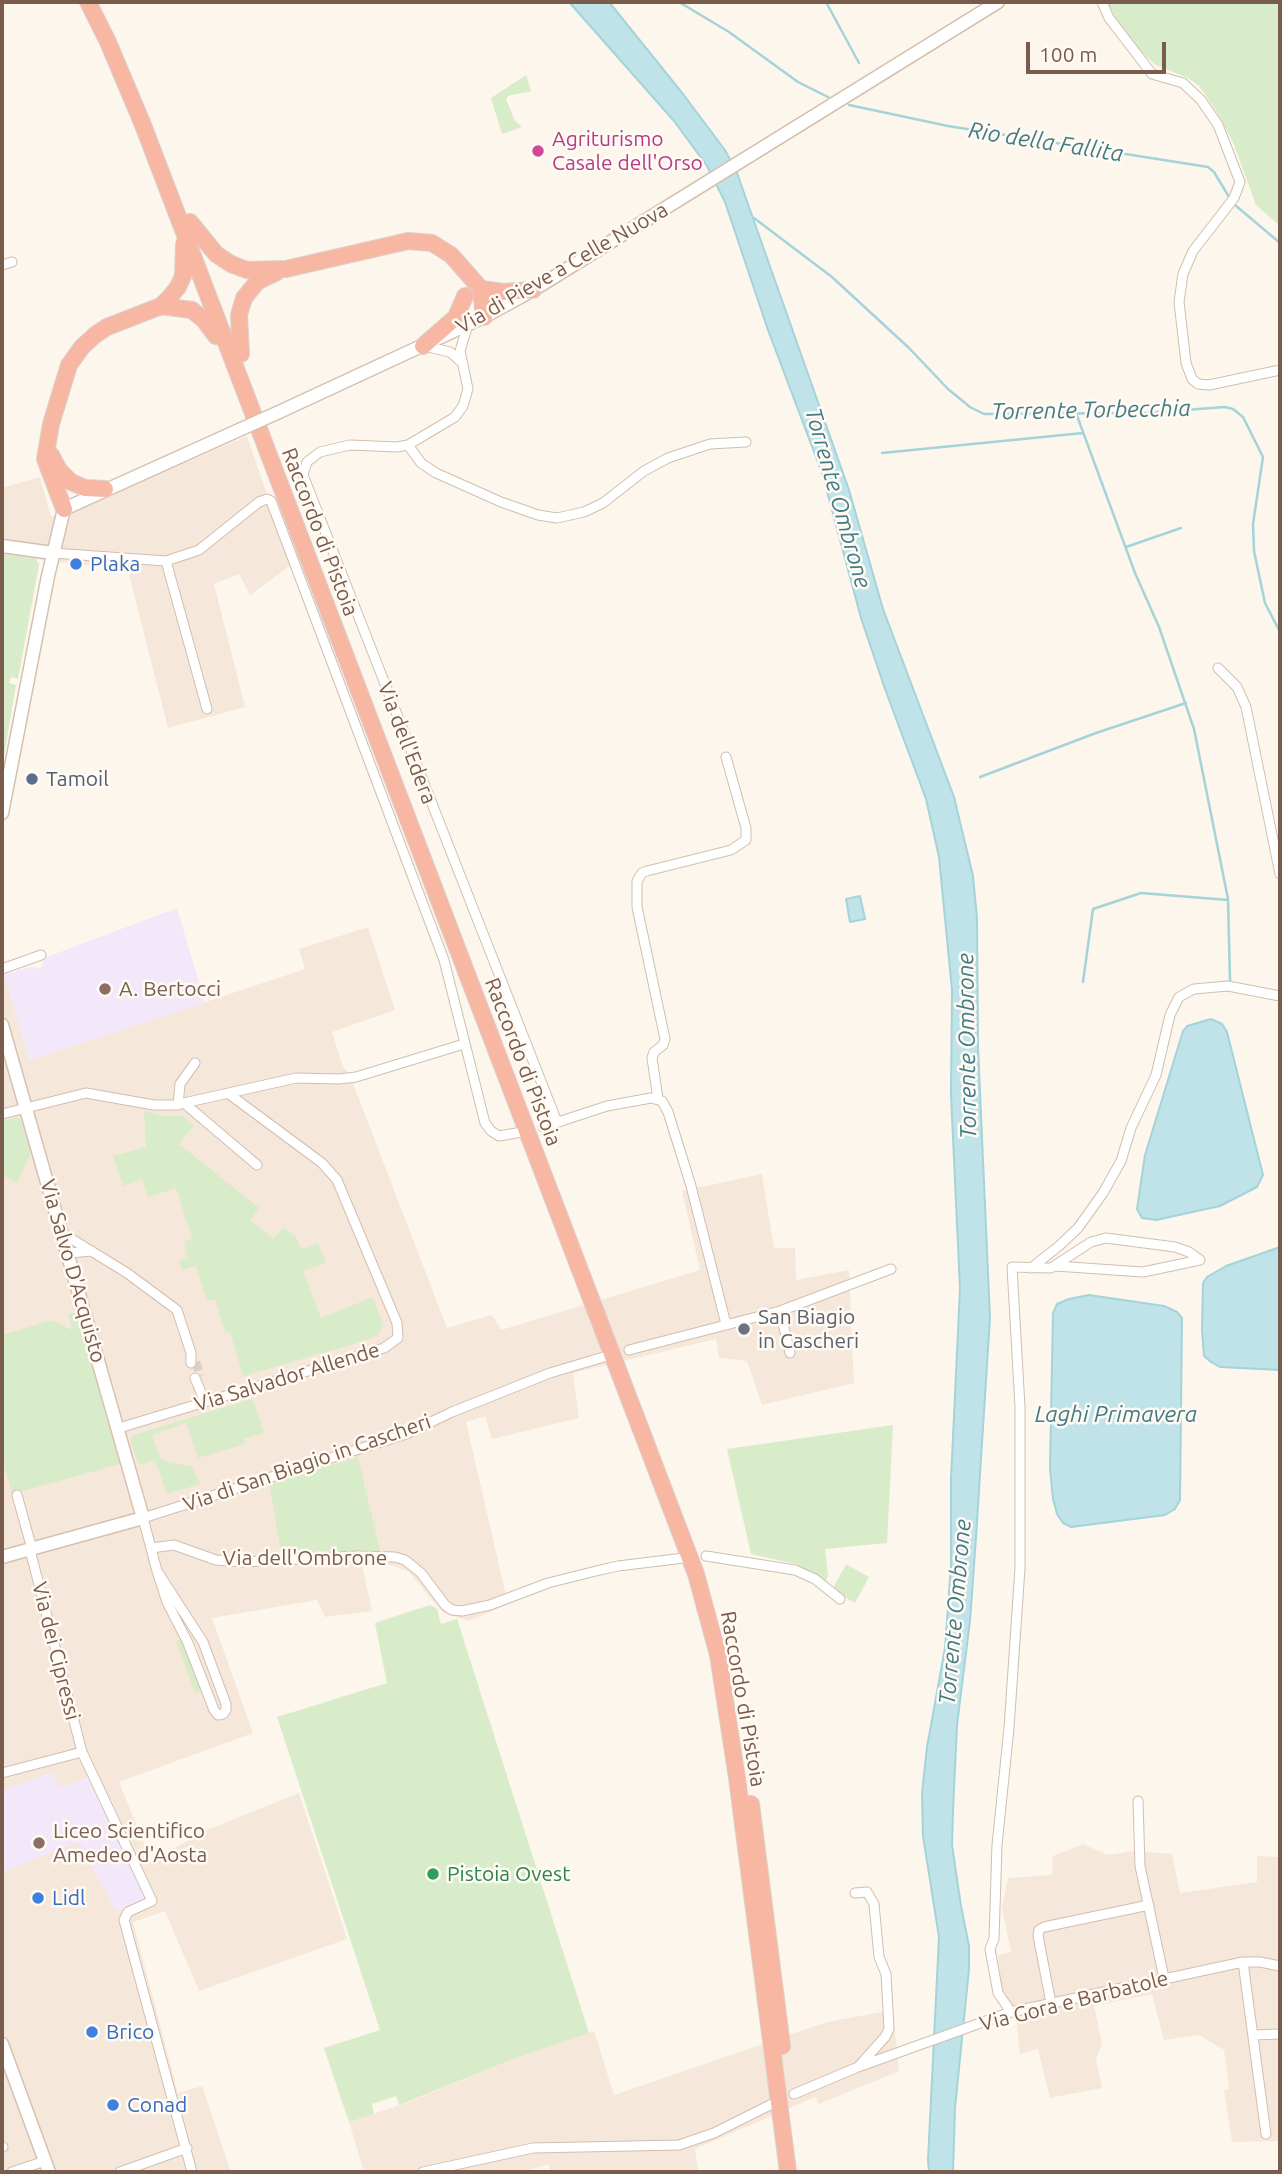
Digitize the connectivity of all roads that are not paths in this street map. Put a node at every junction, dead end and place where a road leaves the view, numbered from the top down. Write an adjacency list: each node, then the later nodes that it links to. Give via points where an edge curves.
1 (88, 2): 5 (highway, Raccordo di Pistoia)
2 (99, 2): 5 (highway, Raccordo di Pistoia, via 129,63)
3 (998, 2): 11 (main road, Via di Pieve a Celle Nuova)
4 (1102, 2): 19 (street, via 1152,74 1183,82 1201,100 1217,124 1240,182 1183,274 1179,303 1192,379 1209,385)
5 (187, 226): 9 (highway, via 231,264 247,270); 13 (highway, via 183,276); 17 (highway, Raccordo di Pistoia)
6 (456, 260): 9 (highway, via 439,246 416,241); 10 (highway); 12 (highway)
7 (12, 262): 8 (street)
8 (2, 265)
9 (286, 269): 17 (highway, via 258,281 244,298)
10 (481, 289): 11 (highway); 14 (highway)
11 (533, 290): 14 (main road, Via di Pieve a Celle Nuova)
12 (465, 296): 14 (highway); 16 (highway, via 456,317)
13 (161, 306): 17 (highway, via 184,308 201,316); 20 (highway, via 107,327 75,355 63,379)
14 (484, 317): 15 (main road, Via di Pieve a Celle Nuova)
15 (468, 324): 16 (main road, Via di Pieve a Celle Nuova); 18 (street)
16 (423, 346): 18 (street, via 450,352); 24 (main road, Via di Pieve a Celle Nuova, bridge)
17 (237, 358): 91 (highway, Raccordo di Pistoia, via 696,1574 718,1655 737,1778); 101 (highway, Raccordo di Pistoia, via 706,1573 728,1655 747,1776)
18 (460, 361): 22 (street, via 468,389 459,412)
19 (1280, 370)
20 (47, 442): 23 (highway, via 55,464); 25 (highway, via 46,465)
21 (746, 442): 22 (street, via 710,444 668,458 603,503 557,518 501,502 436,473 421,463)
22 (408, 445): 45 (street, Via dell'Edera, via 350,445 326,450 307,462 304,478)
23 (71, 482): 24 (highway); 25 (highway)
24 (105, 489): 25 (main road, Via di Pieve a Celle Nuova)
25 (68, 507): 27 (main road)
26 (2, 547): 27 (main road)
27 (53, 553): 28 (street); 32 (main road)
28 (166, 561): 30 (street); 38 (street, Via dell'Edera, via 200,550 255,505 267,499 274,506 444,960)
29 (1218, 668): 33 (street, via 1237,687 1246,707)
30 (207, 709)
31 (726, 757): 41 (street, via 746,840 731,850 647,871 637,881 638,907 665,1039 652,1058)
32 (2, 813)
33 (1280, 874)
34 (41, 955): 35 (street)
35 (2, 969)
36 (1280, 996): 53 (street, via 1228,985 1194,989 1179,997 1170,1015 1156,1075 1121,1161 1078,1228)
37 (2, 1025): 43 (main road, Via Salvo D'Acquisto)
38 (464, 1044): 40 (street, via 349,1078 296,1078); 47 (street, via 487,1127 499,1136)
39 (195, 1063): 42 (street, via 180,1084)
40 (229, 1094): 42 (street); 62 (street, Via Salvador Allende, via 322,1163 337,1180 399,1334 384,1348)
41 (658, 1099): 45 (street, via 607,1106); 56 (street, via 668,1112 685,1165)
42 (181, 1104): 43 (street, via 154,1105 86,1093); 48 (street)
43 (25, 1108): 44 (street); 49 (main road, Via Salvo D'Acquisto)
44 (2, 1114)
45 (557, 1122): 46 (street)
46 (543, 1127)
47 (522, 1132)
48 (257, 1165)
49 (62, 1233): 50 (street); 51 (main road, Via Salvo D'Acquisto)
50 (92, 1251): 51 (street); 60 (street, via 175,1307)
51 (68, 1254): 63 (main road, Via Salvo D'Acquisto)
52 (1055, 1266): 52 (street, via 1143,1272 1200,1260 1175,1247 1106,1238 1091,1242); 53 (street)
53 (1031, 1268): 84 (street, via 1012,1266 1020,1407 1020,1569 990,1949 998,1993)
54 (891, 1269): 55 (street)
55 (780, 1311): 56 (street); 58 (street)
56 (726, 1324): 57 (street)
57 (629, 1350)
58 (790, 1353)
59 (607, 1356): 65 (street, Via di San Biagio in Cascheri, via 550,1373 410,1433)
60 (193, 1360)
61 (198, 1377): 62 (street)
62 (203, 1398): 63 (street, Via Salvador Allende)
63 (119, 1428): 65 (main road, Via Salvo D'Acquisto)
64 (17, 1495): 67 (street, Via dei Cipressi)
65 (143, 1518): 66 (street); 67 (main road, Via di San Biagio in Cascheri)
66 (151, 1548): 70 (street, Via dell'Ombrone, via 174,1545 234,1562 395,1557 421,1573 445,1605 462,1611 585,1573); 71 (street)
67 (31, 1550): 69 (main road, Via di San Biagio in Cascheri); 75 (street, Via dei Cipressi)
68 (706, 1556): 72 (street, via 796,1570)
69 (2, 1558)
70 (684, 1558)
71 (157, 1571): 73 (street); 74 (street)
72 (840, 1600)
73 (209, 1658): 74 (street); 74 (street, via 226,1707 222,1715 214,1710)
74 (196, 1663)
75 (82, 1752): 76 (street); 93 (street, Via dei Cipressi, via 152,1901 124,1918)
76 (2, 1773)
77 (1138, 1801): 79 (street, via 1139,1856)
78 (855, 1893): 88 (street, via 867,1892 873,1902 890,2029)
79 (1149, 1905): 82 (street); 83 (street, via 1040,1929)
80 (1243, 1962): 81 (street, Via Gora e Barbatole); 82 (street, Via Gora e Barbatole); 86 (street)
81 (1280, 1966)
82 (1164, 1979): 83 (street, Via Gora e Barbatole)
83 (1051, 2003): 84 (street, Via Gora e Barbatole)
84 (1008, 2012): 88 (street, Via Gora e Barbatole)
85 (1280, 2034): 86 (street)
86 (1253, 2035): 92 (street)
87 (2, 2044): 94 (main road)
88 (858, 2067): 89 (street, Via Gora e Barbatole)
89 (794, 2094)
90 (772, 2104): 98 (street, via 714,2133 679,2144 533,2148)
91 (782, 2131): 99 (highway); 100 (highway, Raccordo di Pistoia)
92 (1266, 2134)
93 (187, 2148): 96 (street); 97 (street)
94 (47, 2167): 95 (street)
95 (12, 2172)
96 (120, 2172)
97 (192, 2172)
98 (423, 2172)
99 (779, 2172)
100 (788, 2172)
101 (798, 2172)

